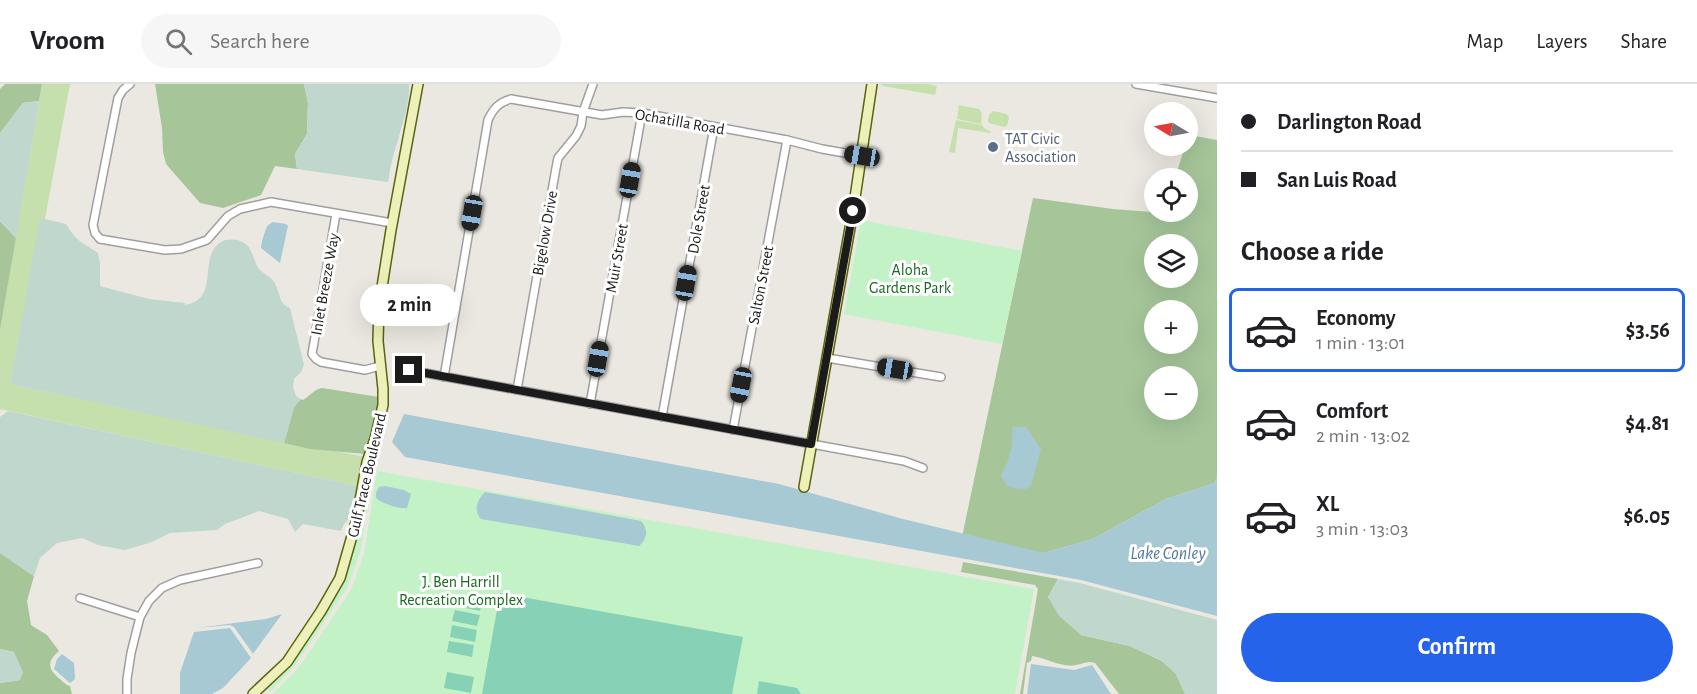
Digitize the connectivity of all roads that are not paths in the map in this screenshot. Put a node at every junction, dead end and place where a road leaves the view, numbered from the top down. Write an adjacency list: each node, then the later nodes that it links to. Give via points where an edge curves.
1 (130, 84): 13 (street, via 118,98 93,225 100,239 181,249 207,240 228,216 240,209 271,202)
2 (418, 84): 14 (street, Gulf Trace Boulevard)
3 (593, 84): 8 (street, Bigelow Drive)
4 (872, 84): 12 (street)
5 (1136, 84): 6 (street)
6 (1176, 88): 7 (street)
7 (1217, 98)
8 (583, 112): 9 (street, Ochatilla Road); 18 (street, Ochatilla Road, via 511,99 492,112); 20 (street, Bigelow Drive, via 576,136 558,158)
9 (642, 113): 10 (street, Ochatilla Road); 21 (street, Muir Street)
10 (714, 127): 11 (street, Ochatilla Road); 22 (street, Dole Street)
11 (788, 140): 12 (street, Ochatilla Road); 23 (street, Salton Street)
12 (862, 156): 15 (street)
13 (336, 214): 14 (street); 16 (street, Inlet Breeze Way, via 312,354 321,362 365,369)
14 (392, 223): 16 (street, Gulf Trace Boulevard, via 379,306)
15 (827, 357): 19 (street); 24 (street)
16 (380, 366): 31 (street, Gulf Trace Boulevard, via 380,424 367,462 340,578 286,662)
17 (409, 370): 18 (street)
18 (444, 377): 20 (street)
19 (940, 377)
20 (517, 390): 21 (street)
21 (590, 404): 22 (street)
22 (662, 417): 23 (street)
23 (733, 430): 24 (street)
24 (811, 444): 25 (street); 26 (street)
25 (923, 468)
26 (804, 487)
27 (258, 563): 29 (street, via 180,580 162,588)
28 (80, 598): 29 (street)
29 (140, 617): 30 (street, via 127,678)
30 (128, 694)
31 (253, 694)

